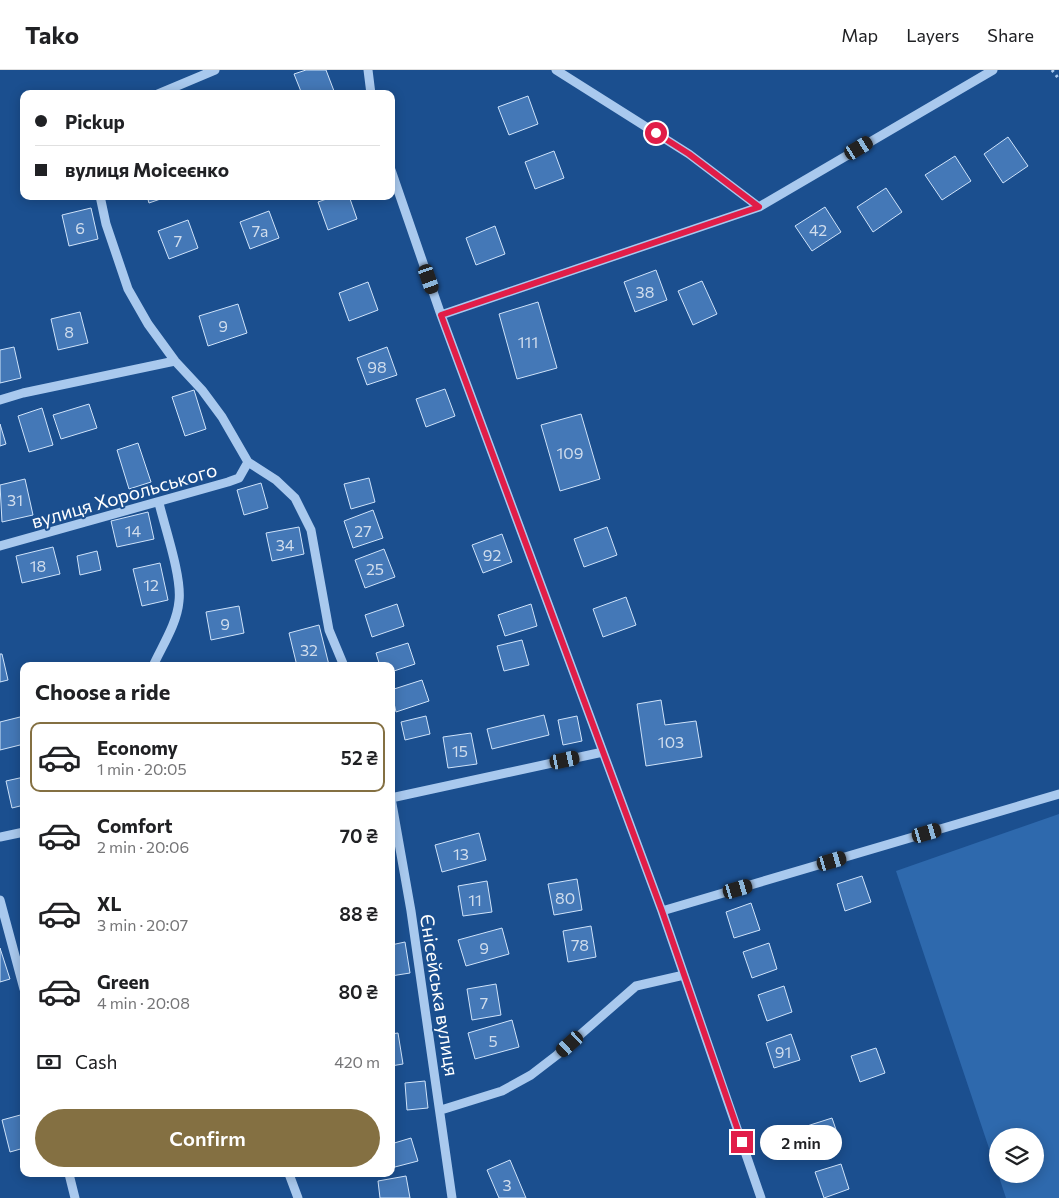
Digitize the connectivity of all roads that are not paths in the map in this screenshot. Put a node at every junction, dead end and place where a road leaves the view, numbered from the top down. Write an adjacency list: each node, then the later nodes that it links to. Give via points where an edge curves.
1 (215, 70): 5 (street)
2 (368, 70): 6 (street)
3 (556, 70): 9 (street, via 689,154)
4 (993, 70): 9 (street)
5 (168, 90)
6 (370, 90)
7 (395, 182): 10 (street)
8 (101, 200): 11 (street, via 128,289)
9 (759, 207): 10 (street)
10 (441, 315): 18 (street)
11 (175, 361): 12 (street, via 23,392); 13 (street, via 222,417)
12 (0, 400)
13 (248, 462): 14 (street, вулиця Хорольського, via 239,478); 17 (street, via 276,480 295,498 311,530 329,630)
14 (159, 503): 15 (street, вулиця Хорольського); 16 (street, via 179,601)
15 (0, 546)
16 (155, 662)
17 (342, 662)
18 (603, 752): 20 (street); 25 (street)
19 (1059, 794): 25 (street)
20 (395, 797)
21 (395, 823): 28 (street, Єнісейська вулиця)
22 (20, 833): 23 (street)
23 (0, 837)
24 (0, 900): 26 (street)
25 (662, 911): 27 (street)
26 (20, 974)
27 (684, 975): 28 (street, via 636,986 531,1075 502,1090); 34 (street)
28 (441, 1110): 33 (street, Єнісейська вулиця)
29 (70, 1177): 31 (street)
30 (291, 1177): 32 (street)
31 (75, 1198)
32 (298, 1198)
33 (452, 1198)
34 (760, 1198)

